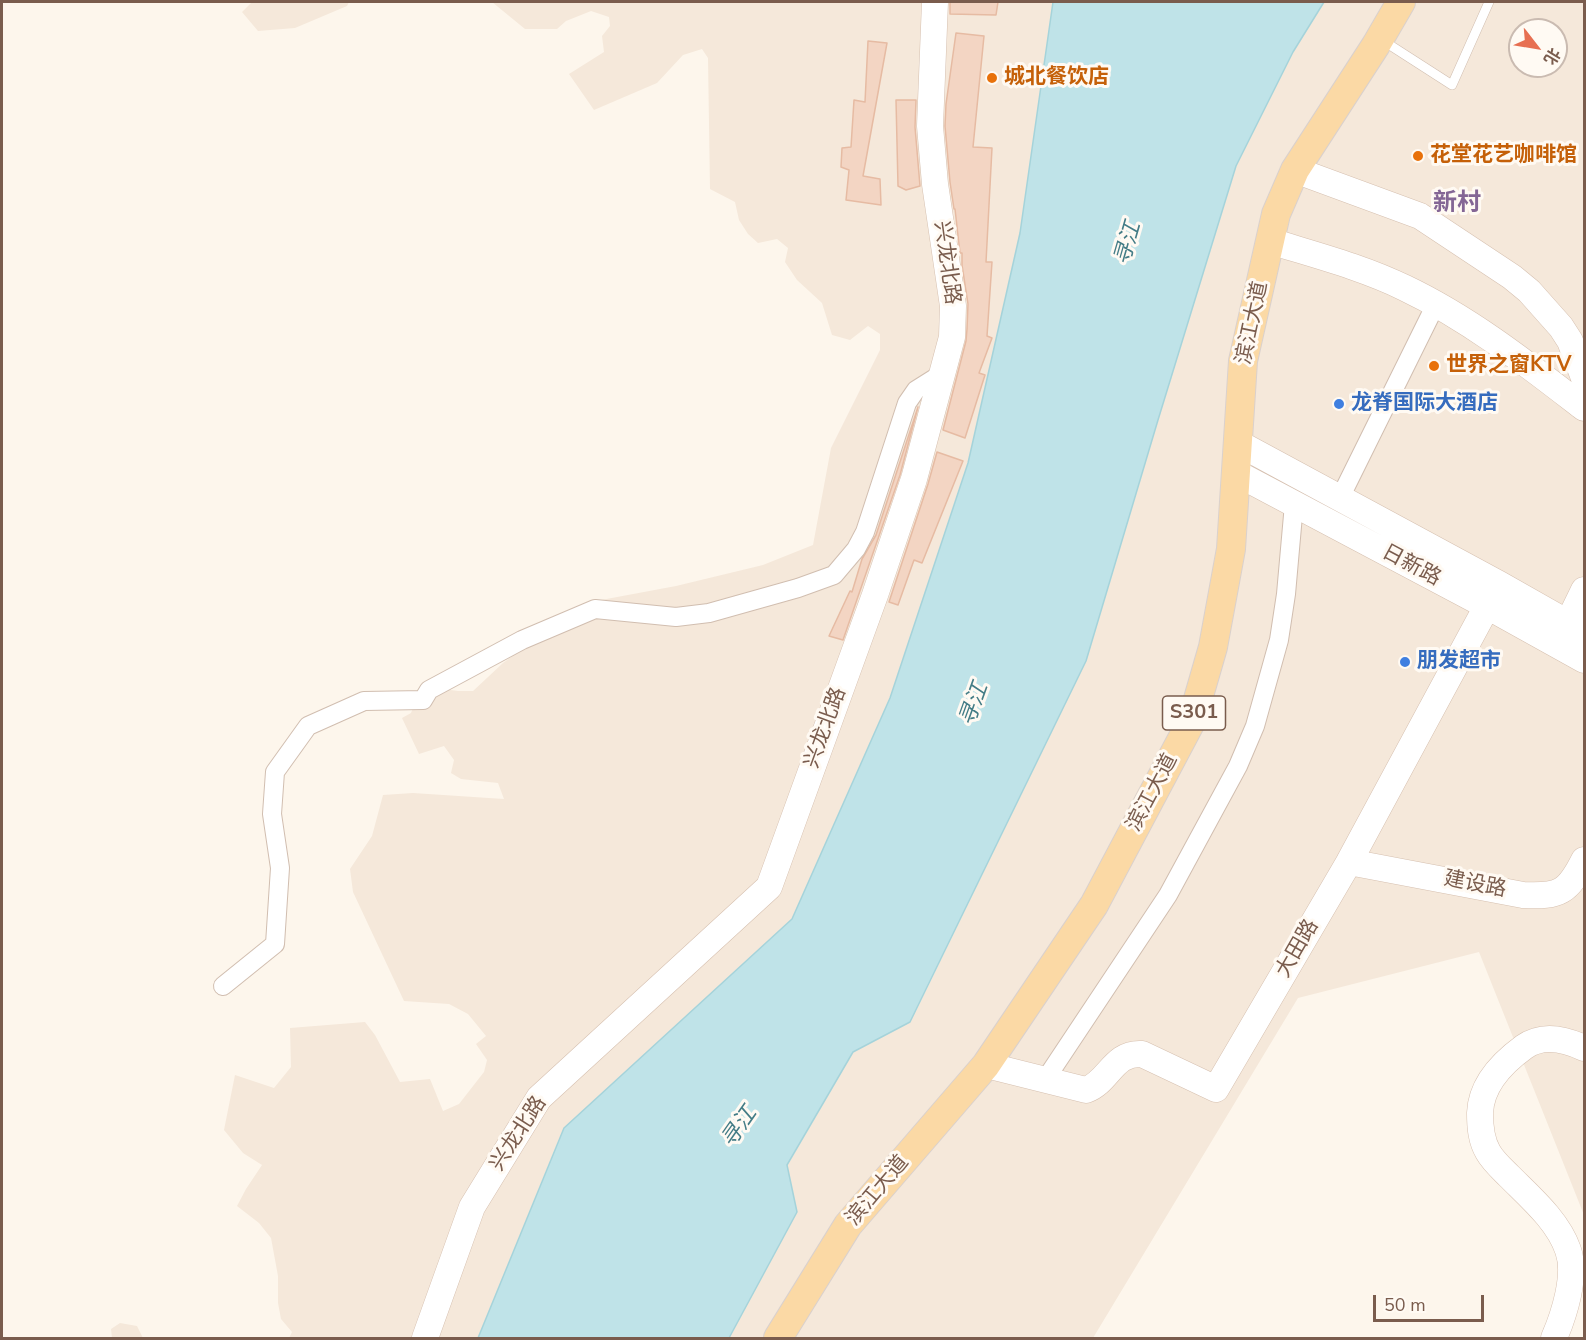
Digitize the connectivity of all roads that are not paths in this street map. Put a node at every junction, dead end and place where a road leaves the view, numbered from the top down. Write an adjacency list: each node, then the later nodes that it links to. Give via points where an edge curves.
1 (935, 2): 8 (main road, 兴龙北路, via 930,126 953,306 952,337)
2 (1401, 2): 4 (main road, 滨江大道 / S301)
3 (1489, 2): 4 (lane, via 1452,85)
4 (1380, 39): 5 (main road, 滨江大道 / S301)
5 (1294, 170): 6 (main road, 滨江大道 / S301); 9 (main road, via 1420,216 1512,277 1561,327)
6 (1270, 241): 7 (main road, via 1381,277); 11 (main road, 滨江大道 / S301, via 1243,361)
7 (1436, 304): 10 (main road, via 1514,354); 13 (street)
8 (943, 373): 22 (street, via 916,390 907,403 865,532 834,575 709,613 676,617 595,609 522,640 429,690 423,700 364,701 308,726 275,772 272,814 280,868 275,944); 26 (main road, 兴龙北路, via 914,479 882,574 769,887 539,1098 472,1207)
9 (1584, 378)
10 (1584, 408)
11 (1238, 443): 12 (main road, 滨江大道 / S301); 13 (main road, 日新路)
12 (1236, 473): 14 (main road, 日新路); 24 (main road, 滨江大道 / S301, via 1231,549 1213,647 1192,720 1094,905)
13 (1340, 498): 15 (main road, 日新路)
14 (1294, 504): 17 (main road, 日新路); 25 (street, via 1279,640 1256,726 1208,825 1168,895)
15 (1499, 584): 17 (main road, 大田路); 18 (main road, 日新路)
16 (1584, 590): 18 (main road)
17 (1487, 606): 19 (main road, 日新路); 21 (main road, 大田路)
18 (1576, 628)
19 (1584, 660)
20 (1584, 860): 21 (main road, 建设路, via 1567,887 1540,896)
21 (1349, 862): 25 (main road, 大田路, via 1216,1089 1142,1054 1125,1056 1090,1089)
22 (223, 986)
23 (1584, 1047): 28 (main road, via 1545,1039 1524,1047 1493,1076 1480,1110 1482,1135 1489,1154 1557,1227 1569,1252 1569,1285)
24 (986, 1065): 25 (main road, 大田路); 27 (main road, 滨江大道 / S301, via 848,1225)
25 (1045, 1080)
26 (425, 1338)
27 (778, 1338)
28 (1554, 1338)

